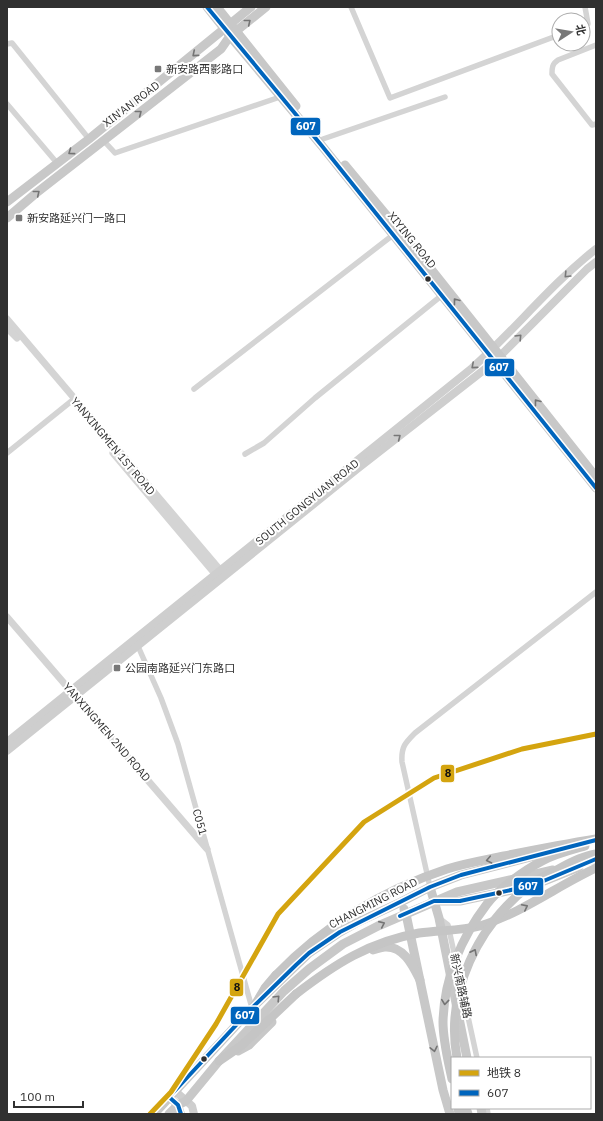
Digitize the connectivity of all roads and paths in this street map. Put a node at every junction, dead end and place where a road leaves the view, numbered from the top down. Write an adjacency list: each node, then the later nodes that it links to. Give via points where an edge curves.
1 (207, 7): 6 (main road, XIYING ROAD)
2 (217, 7): 6 (main road, XIYING ROAD)
3 (251, 7): 6 (main road, XIN'AN ROAD)
4 (266, 7): 6 (main road, XIN'AN ROAD, one-way to 4)
5 (352, 7): 7 (street, via 390,98)
6 (230, 30): 10 (main road, XIYING ROAD); 14 (main road, XIN'AN ROAD, one-way to 14); 15 (main road, XIYING ROAD); 16 (main road, XIN'AN ROAD, one-way to 6, via 221,49)
7 (551, 38)
8 (7, 44): 14 (street, via 12,43)
9 (596, 45): 13 (street, via 558,60 553,63 552,68 556,80 592,125)
10 (280, 97): 16 (street, via 115,153); 20 (main road, XIYING ROAD)
11 (445, 97): 15 (street)
12 (7, 104): 17 (street)
13 (596, 124)
14 (90, 139): 17 (main road, XIN'AN ROAD, one-way to 17)
15 (323, 139): 27 (main road, XIYING ROAD, one-way to 15, via 430,269)
16 (103, 140): 19 (main road, XIN'AN ROAD, one-way to 16)
17 (57, 163): 18 (main road, XIN'AN ROAD)
18 (7, 202)
19 (7, 218)
20 (393, 235): 24 (main road, XIYING ROAD); 29 (street)
21 (596, 249): 22 (main road, SOUTH GONGYUAN ROAD)
22 (586, 257): 23 (street); 27 (main road, SOUTH GONGYUAN ROAD, one-way to 27)
23 (595, 265): 28 (main road, SOUTH GONGYUAN ROAD, one-way to 23)
24 (442, 296): 27 (main road, XIYING ROAD); 32 (street, via 315,398 264,443)
25 (7, 319): 30 (street, YANXINGMEN 1ST ROAD)
26 (7, 328): 30 (street, YANXINGMEN 1ST ROAD)
27 (490, 351): 28 (main road, XIYING ROAD); 35 (main road, SOUTH GONGYUAN ROAD, one-way to 35)
28 (497, 359): 33 (main road, XIYING ROAD, one-way to 28); 34 (main road, XIYING ROAD); 38 (main road, SOUTH GONGYUAN ROAD, one-way to 28)
29 (194, 390)
30 (72, 400): 31 (street); 35 (street, YANXINGMEN 1ST ROAD)
31 (7, 453)
32 (245, 454)
33 (596, 477)
34 (596, 488)
35 (218, 573): 38 (main road, SOUTH GONGYUAN ROAD)
36 (596, 592): 47 (street, via 415,733 406,743 402,751 402,762)
37 (7, 617): 39 (street, YANXINGMEN 2ND ROAD)
38 (137, 643): 39 (main road, SOUTH GONGYUAN ROAD); 43 (street, C051, via 162,698 178,744)
39 (74, 694): 40 (main road, SOUTH GONGYUAN ROAD); 41 (main road, SOUTH GONGYUAN ROAD); 43 (street, YANXINGMEN 2ND ROAD)
40 (7, 742)
41 (7, 751)
42 (596, 841): 47 (main road, CHANGMING ROAD, via 461,875); 53 (highway, one-way to 53, bridge, via 567,843 449,869 364,906 336,924 288,963 265,988); 58 (highway, one-way to 58, bridge, via 543,860 525,871 488,903 472,927 453,965 446,993 443,1022)
43 (207, 848): 53 (street, C051)
44 (596, 854): 54 (highway, one-way to 44, bridge, via 456,1010 460,989 469,962 483,935 503,910 531,884 570,863)
45 (596, 859): 48 (main road, via 534,885 460,902)
46 (596, 868): 57 (highway, one-way to 46, bridge, via 241,1046 296,994 323,974 364,950 419,933 479,926 542,899)
47 (430, 887): 48 (main road); 49 (main road, CHANGMING ROAD)
48 (434, 901): 50 (main road, CHANGMING ROAD); 51 (main road)
49 (401, 902): 50 (main road); 53 (main road, CHANGMING ROAD, via 356,923 314,949)
50 (406, 914): 52 (main road); 57 (main road, CHANGMING ROAD, one-way to 50, via 284,991 309,969 349,941)
51 (439, 918): 55 (main road); 56 (street, 新兴南路辅路, via 448,925)
52 (420, 980): 57 (main road, via 404,954 396,948 385,947 364,953 306,990 249,1045); 59 (main road, one-way to 59)
53 (254, 1007): 60 (main road, CHANGMING ROAD)
54 (457, 1057)
55 (467, 1057)
56 (476, 1057)
57 (219, 1061): 61 (main road, CHANGMING ROAD)
58 (451, 1074)
59 (443, 1090): 66 (street); 67 (main road)
60 (172, 1094): 61 (main road); 62 (main road, CHANGMING ROAD)
61 (182, 1103): 63 (main road, CHANGMING ROAD); 64 (main road); 65 (main road, via 192,1106)
62 (154, 1114)
63 (169, 1114)
64 (181, 1114)
65 (194, 1114)
66 (446, 1114)
67 (450, 1114)

